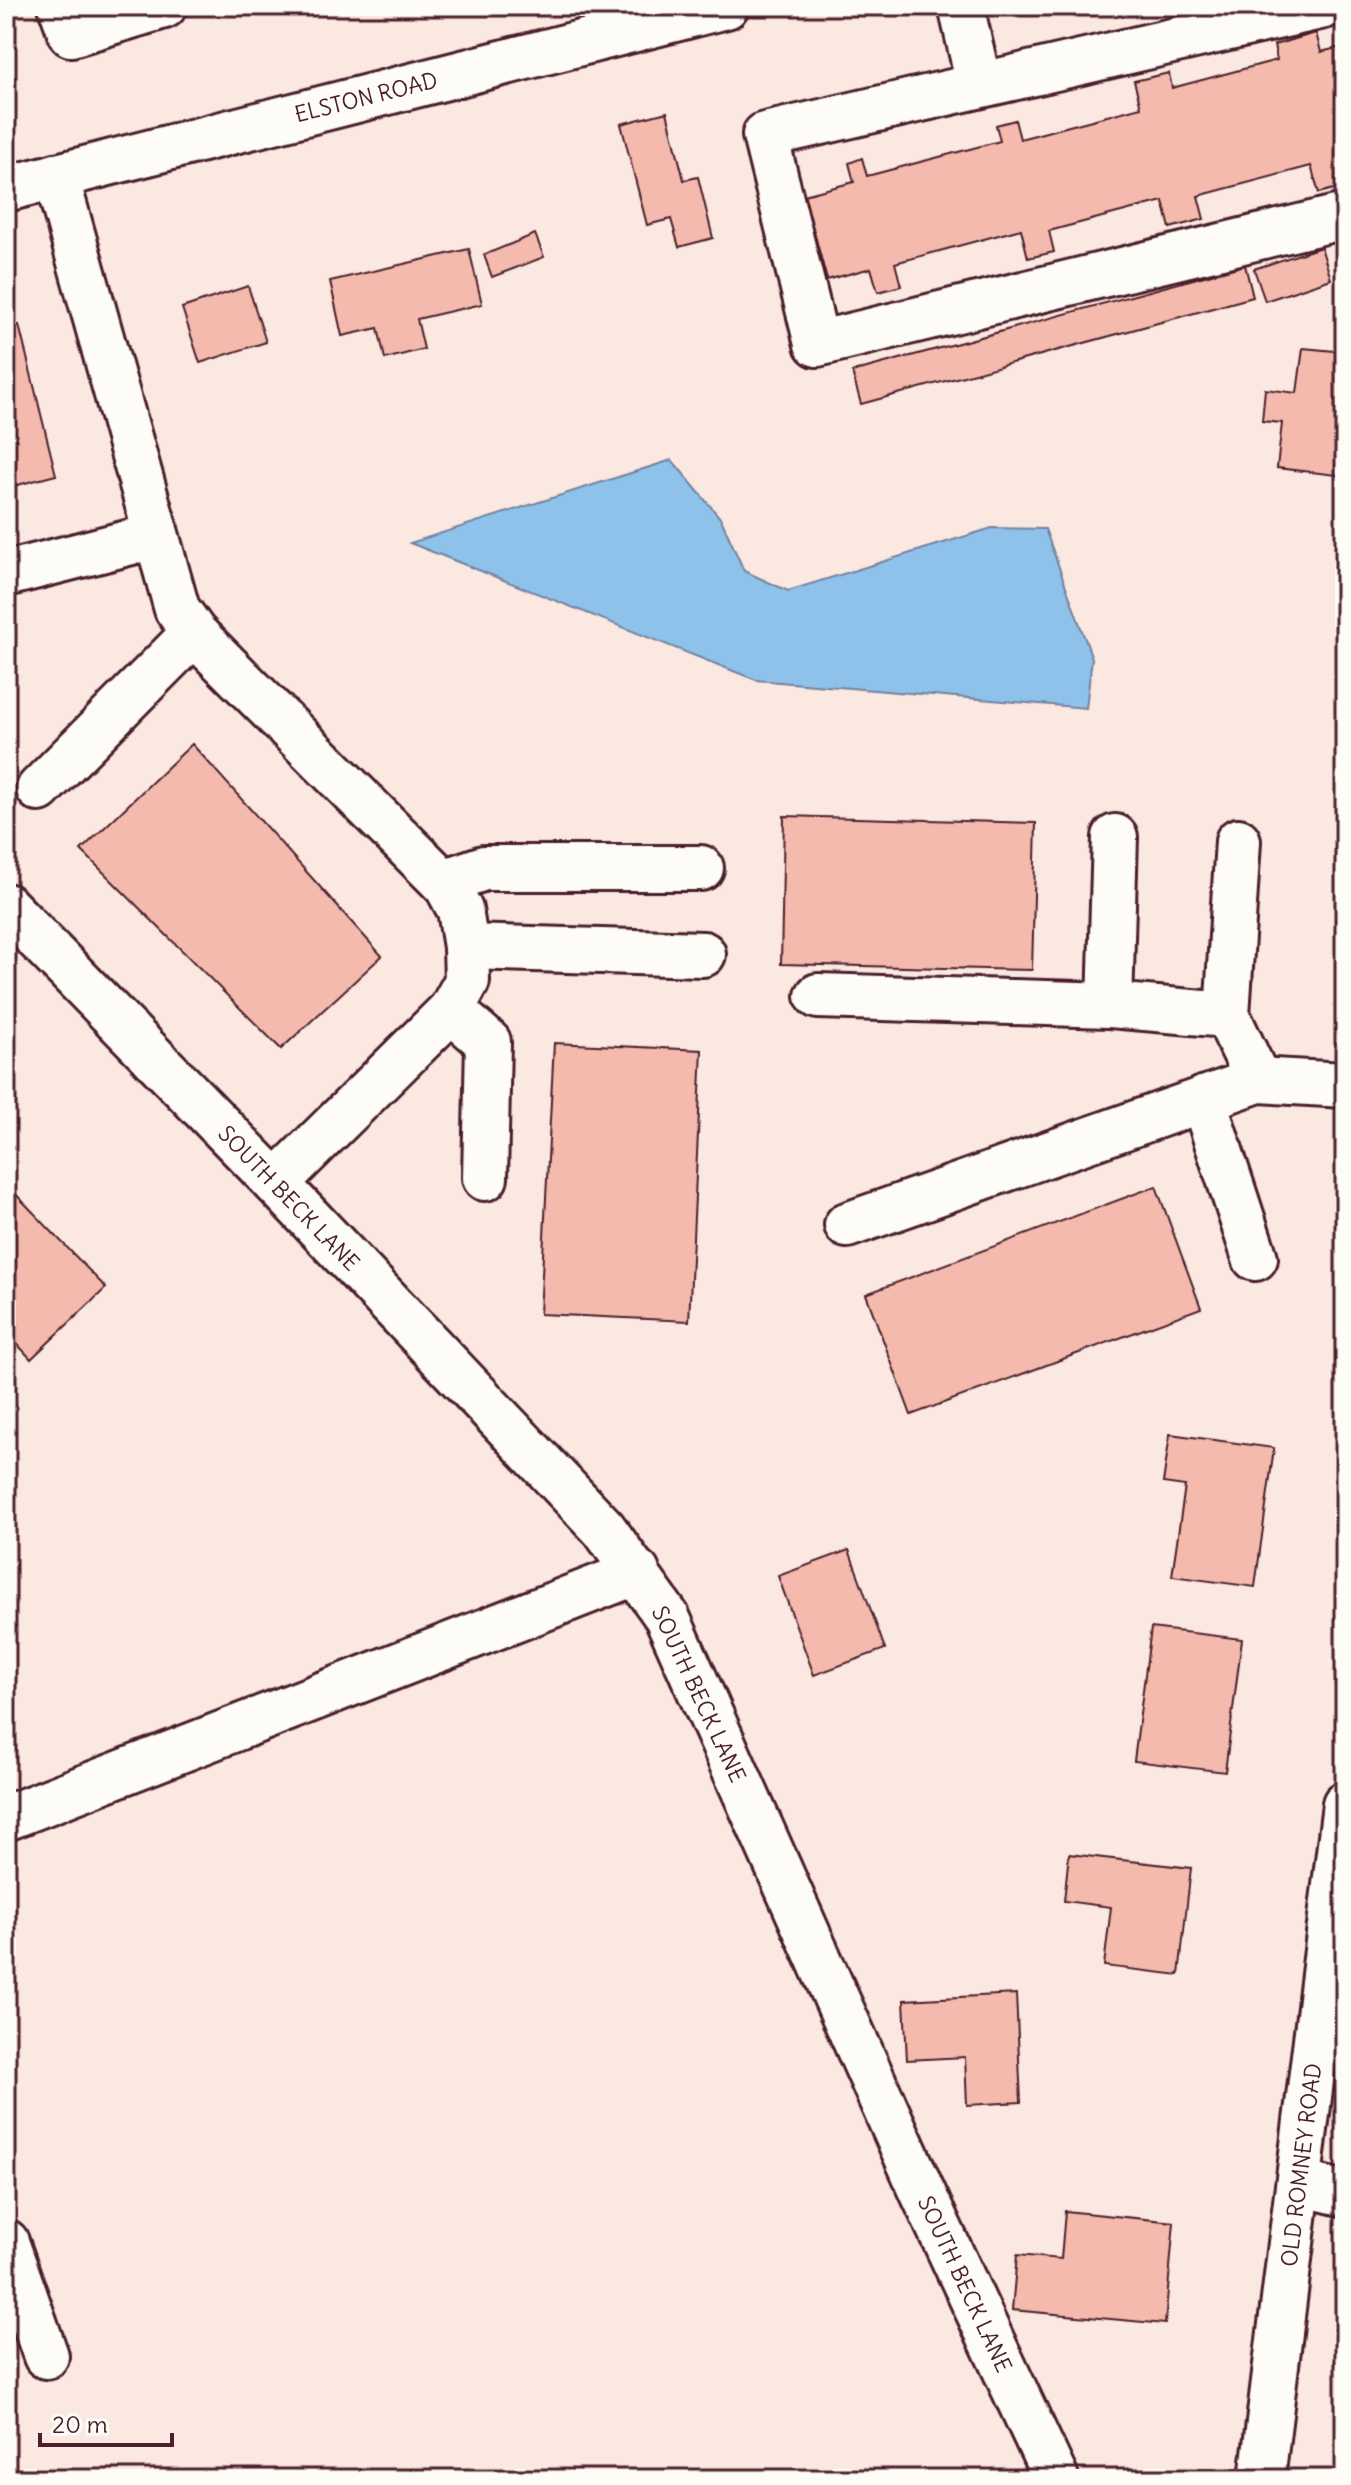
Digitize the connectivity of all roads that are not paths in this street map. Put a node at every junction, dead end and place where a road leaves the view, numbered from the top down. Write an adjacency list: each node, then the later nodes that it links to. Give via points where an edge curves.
1 (61, 6): 2 (street, via 71,34)
2 (164, 6)
3 (961, 6): 6 (street)
4 (1324, 6): 6 (street)
5 (706, 8): 7 (street, ELSTON ROAD)
6 (979, 84): 9 (street, via 765,135 817,344)
7 (56, 176): 8 (street, ELSTON ROAD); 10 (street)
8 (6, 189)
9 (1345, 216)
10 (155, 536): 11 (street); 12 (street, via 177,609)
11 (6, 574)
12 (194, 633): 13 (street); 17 (street)
13 (39, 789)
14 (1115, 837): 22 (street)
15 (1238, 841): 24 (street)
16 (701, 868): 17 (street, via 484,868)
17 (443, 882): 19 (street, via 460,910)
18 (6, 906): 29 (street, SOUTH BECK LANE)
19 (466, 947): 20 (street); 23 (street, via 467,981)
20 (703, 954)
21 (818, 996): 22 (street)
22 (1110, 1005): 24 (street)
23 (451, 1010): 28 (street, via 488,1042); 29 (street)
24 (1227, 1015): 25 (street)
25 (1258, 1080): 26 (street); 27 (street)
26 (1345, 1085)
27 (1203, 1099): 30 (street); 31 (street)
28 (485, 1178)
29 (276, 1183): 32 (street, SOUTH BECK LANE, via 604,1529)
30 (847, 1225)
31 (1255, 1258)
32 (637, 1572): 34 (street); 40 (street, SOUTH BECK LANE, via 667,1617)
33 (1345, 1804): 35 (street, OLD ROMNEY ROAD)
34 (6, 1818)
35 (1334, 1988): 36 (street, OLD ROMNEY ROAD)
36 (1300, 2183): 37 (street); 41 (street, OLD ROMNEY ROAD)
37 (1345, 2194)
38 (6, 2242): 39 (street)
39 (46, 2356)
40 (1056, 2479)
41 (1262, 2479)

